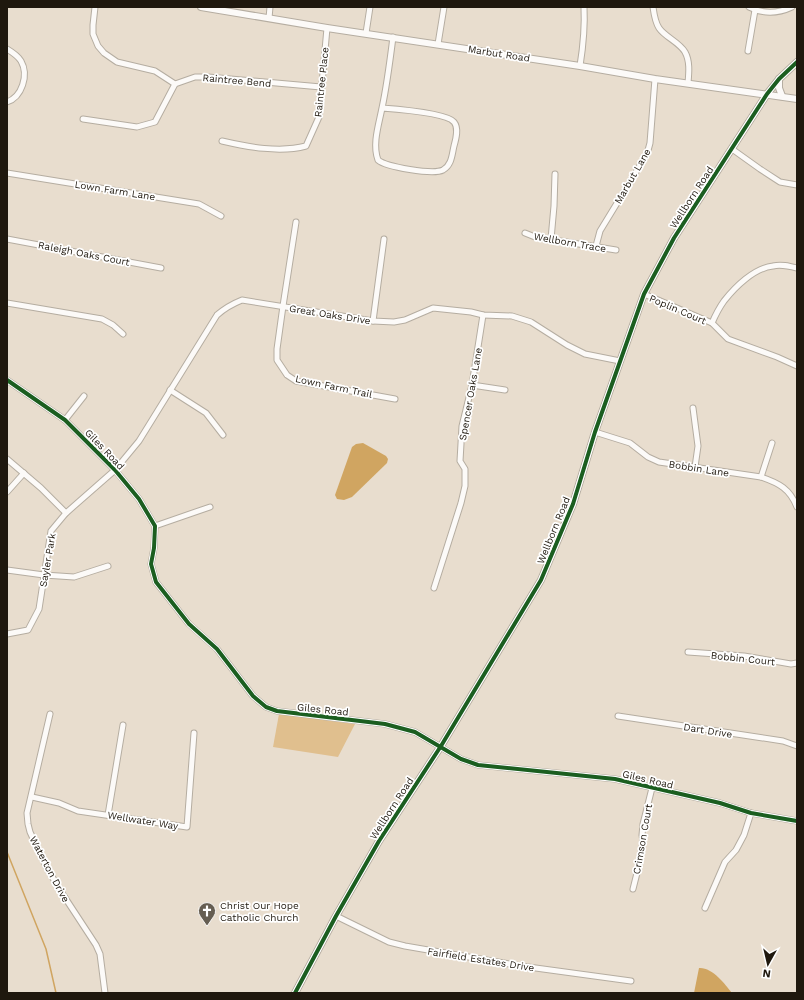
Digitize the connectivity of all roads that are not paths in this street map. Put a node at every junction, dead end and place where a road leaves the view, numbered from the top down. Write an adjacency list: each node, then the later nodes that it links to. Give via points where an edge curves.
1 (95, 7): 23 (street, via 93,34 104,53 118,62 155,72)
2 (201, 7): 11 (street, Marbut Road)
3 (270, 7): 11 (street)
4 (370, 7): 13 (street)
5 (444, 7): 15 (street)
6 (584, 7): 19 (street)
7 (653, 7): 22 (street, via 660,28 685,52 689,64)
8 (749, 7): 10 (street)
9 (792, 7): 10 (street, via 772,13)
10 (754, 10): 17 (street)
11 (269, 18): 12 (street, Marbut Road)
12 (327, 28): 13 (street, Marbut Road); 24 (street, Raintree Place)
13 (366, 33): 14 (street, Marbut Road)
14 (394, 37): 15 (street, Marbut Road); 29 (street)
15 (438, 44): 19 (street, Marbut Road)
16 (7, 49): 28 (street, via 16,55 24,68 22,88 16,97)
17 (748, 51)
18 (797, 62): 21 (street, Wellborn Road)
19 (580, 66): 20 (street, Marbut Road)
20 (655, 79): 22 (street, Marbut Road); 42 (street, Marbut Lane, via 647,154 600,231)
21 (779, 79): 25 (street, Wellborn Road); 26 (street)
22 (688, 83): 25 (street, Marbut Road)
23 (175, 84): 24 (street, Raintree Bend, via 195,77 208,77); 30 (street, via 155,122 137,127)
24 (321, 87): 31 (street, Raintree Place, via 319,117 306,146 278,149)
25 (767, 94): 26 (street, Marbut Road); 32 (street, Wellborn Road)
26 (782, 96): 27 (street, Marbut Road)
27 (797, 99)
28 (7, 102)
29 (382, 108): 29 (street, via 376,149 381,163 434,172 447,167 455,142 454,121 443,116)
30 (83, 119)
31 (222, 141)
32 (732, 149): 35 (street, via 780,182); 46 (street, Wellborn Road, via 674,238)
33 (7, 173): 36 (street, Lown Farm Lane, via 199,204)
34 (555, 174): 41 (street)
35 (797, 185)
36 (221, 216)
37 (296, 222): 48 (street, Lown Farm Trail)
38 (525, 233): 41 (street, Wellborn Trace)
39 (7, 239): 44 (street, Raleigh Oaks Court)
40 (384, 239): 50 (street)
41 (551, 239): 42 (street, Wellborn Trace)
42 (596, 246): 43 (street, Wellborn Trace)
43 (616, 250)
44 (161, 268)
45 (797, 268): 51 (street, via 772,266 759,270 732,291)
46 (644, 294): 51 (street, Poplin Court); 53 (street, Wellborn Road)
47 (7, 303): 52 (street, via 102,319)
48 (283, 306): 50 (street, Great Oaks Drive); 57 (street, Great Oaks Drive, via 242,300 225,307 217,315); 60 (street, Lown Farm Trail, via 277,360 287,375 296,381)
49 (484, 315): 50 (street, Great Oaks Drive, via 433,308 405,320); 53 (street, Great Oaks Drive, via 512,316 531,322 585,354); 56 (street, Spencer Oaks Lane)
50 (372, 321)
51 (712, 323): 54 (street, Poplin Court, via 728,339)
52 (123, 334)
53 (620, 361): 63 (street, Wellborn Road)
54 (797, 366)
55 (7, 380): 62 (street, Giles Road)
56 (472, 385): 58 (street); 79 (street, Spencer Oaks Lane, via 462,426 460,461 465,469 465,486)
57 (170, 390): 64 (street, via 206,413); 68 (street, Great Oaks Drive, via 138,441)
58 (504, 390)
59 (84, 396): 62 (street)
60 (395, 399)
61 (693, 408): 67 (street, via 698,446)
62 (65, 420): 68 (street, Giles Road)
63 (595, 432): 67 (street, Bobbin Lane, via 630,443 648,458 659,462); 87 (street, Wellborn Road, via 573,504 541,580)
64 (223, 435)
65 (772, 443): 70 (street)
66 (7, 460): 69 (street)
67 (695, 467): 70 (street, Bobbin Lane)
68 (115, 470): 74 (street, Sayler Park); 75 (street, Giles Road, via 140,499)
69 (24, 474): 71 (street); 74 (street)
70 (761, 477): 73 (street, Bobbin Lane, via 777,482 793,498)
71 (7, 492)
72 (210, 507): 75 (street)
73 (797, 507)
74 (66, 513): 78 (street, Sayler Park, via 51,531)
75 (155, 526): 87 (street, Giles Road, via 151,564 156,582 189,624 217,649 253,696 266,707 290,713 385,724 416,732)
76 (108, 566): 78 (street, via 74,577)
77 (7, 570): 78 (street)
78 (44, 575): 80 (street, Sayler Park, via 39,609 28,630)
79 (434, 588)
80 (7, 634)
81 (688, 652): 82 (street, Bobbin Court)
82 (797, 663)
83 (50, 714): 90 (street, Waterton Drive)
84 (618, 716): 88 (street, Dart Drive, via 783,741)
85 (123, 725): 92 (street)
86 (194, 733): 92 (street, Wellwater Way, via 187,827)
87 (441, 746): 89 (street, Giles Road, via 461,759 478,765 615,779); 96 (street, Wellborn Road, via 379,841)
88 (797, 746)
89 (652, 788): 91 (street, Giles Road, via 720,803); 94 (street, Crimson Court, via 643,824 643,842)
90 (32, 797): 92 (street, Wellwater Way, via 59,803 78,811); 98 (street, Waterton Drive, via 27,813 30,832 58,887 96,945 100,954)
91 (750, 813): 93 (street, Giles Road); 95 (street, via 744,835 736,850 725,862)
92 (108, 815)
93 (797, 822)
94 (633, 889)
95 (705, 908)
96 (336, 916): 97 (street, Fairfield Estates Drive, via 389,942 405,946 521,966); 99 (street, Wellborn Road)
97 (631, 981)
98 (106, 993)
99 (295, 993)

